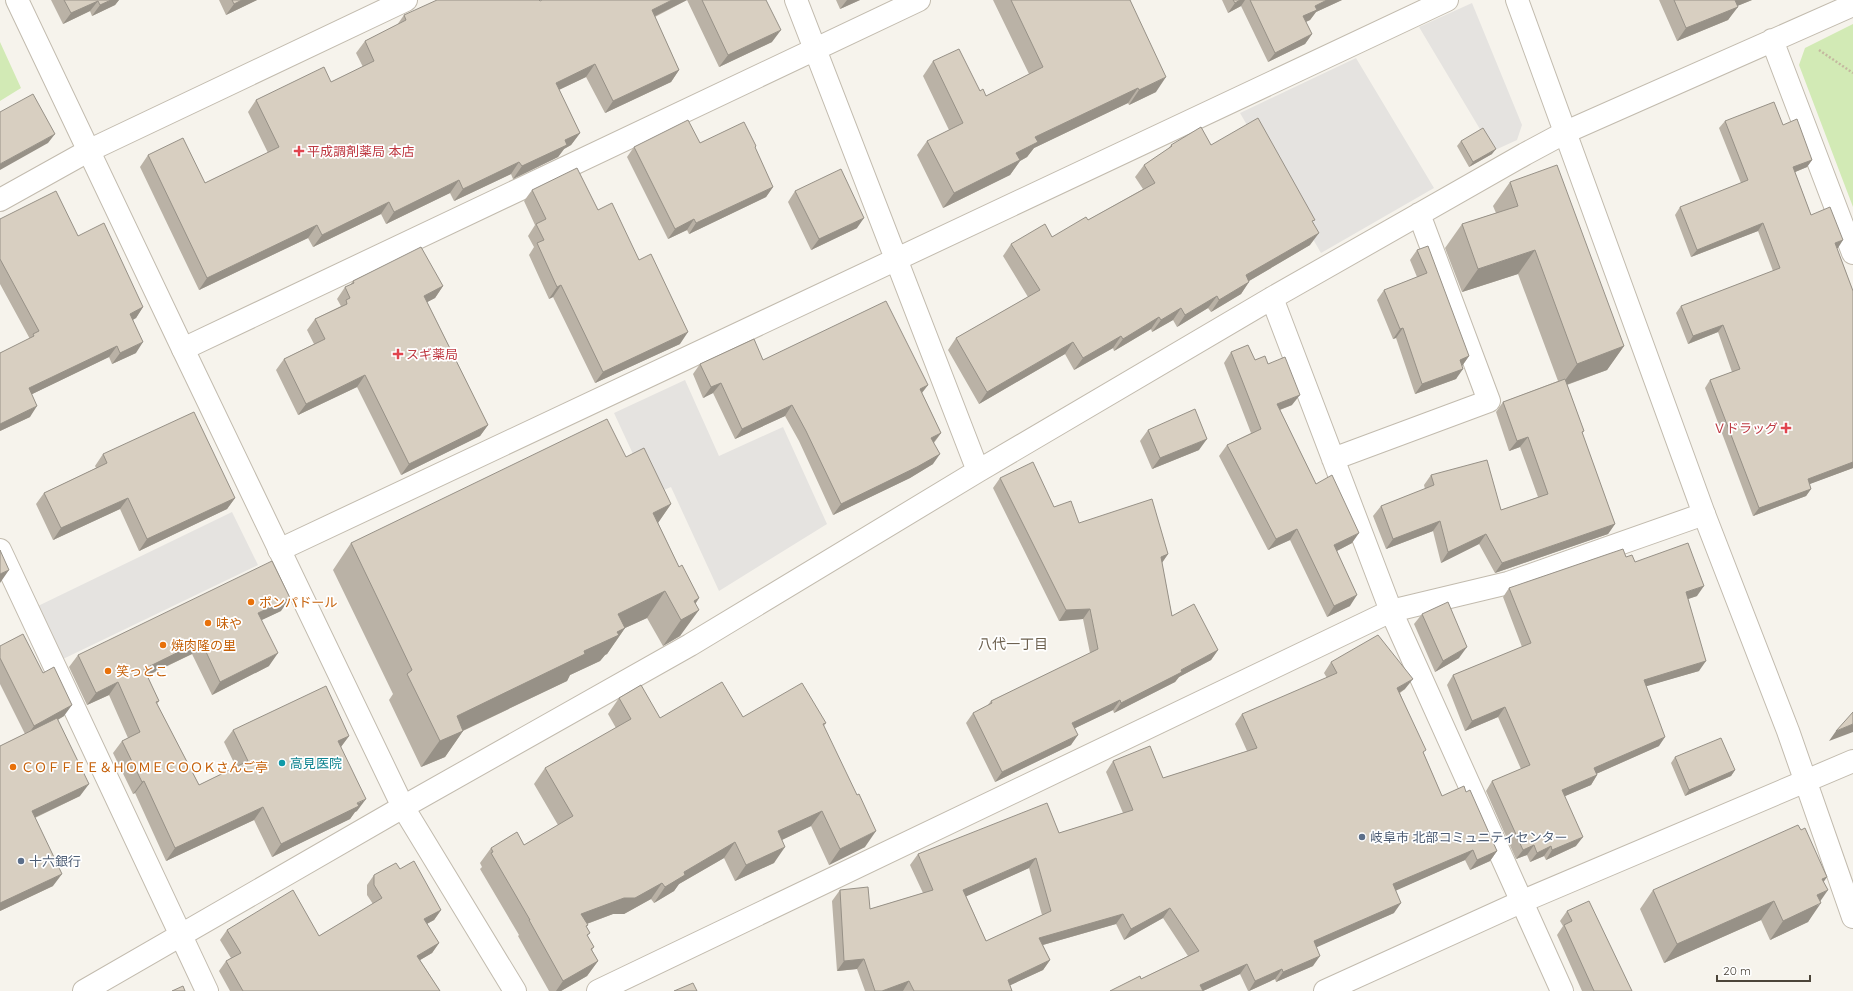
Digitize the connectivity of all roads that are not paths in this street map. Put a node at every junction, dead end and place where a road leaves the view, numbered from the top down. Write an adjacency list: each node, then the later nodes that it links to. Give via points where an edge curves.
1 (17, 0): 11 (street)
2 (406, 0): 11 (street)
3 (796, 0): 9 (street)
4 (919, 0): 9 (street)
5 (1447, 0): 15 (street)
6 (1516, 0): 10 (street)
7 (1853, 5): 8 (street)
8 (1772, 40): 10 (street); 14 (street)
9 (815, 50): 15 (street); 17 (street)
10 (1566, 132): 13 (street); 20 (street)
11 (88, 151): 12 (street); 17 (street)
12 (0, 200)
13 (1419, 214): 16 (street); 18 (street, via 1489,401)
14 (1853, 253)
15 (896, 260): 19 (street); 22 (street)
16 (1272, 298): 18 (street); 19 (street)
17 (183, 349): 22 (street)
18 (1333, 459): 23 (street)
19 (978, 471): 26 (street, via 690,645)
20 (1704, 514): 23 (street, via 1508,583); 25 (street)
21 (0, 550): 29 (street)
22 (279, 550): 26 (street)
23 (1391, 611): 27 (street); 33 (street)
24 (1853, 760): 25 (street)
25 (1805, 780): 27 (street); 28 (street)
26 (403, 807): 29 (street); 32 (street)
27 (1523, 901): 34 (street); 35 (street)
28 (1853, 917)
29 (180, 935): 30 (street); 31 (street)
30 (84, 991)
31 (207, 991)
32 (515, 991)
33 (598, 991)
34 (1325, 991)
35 (1562, 991)

